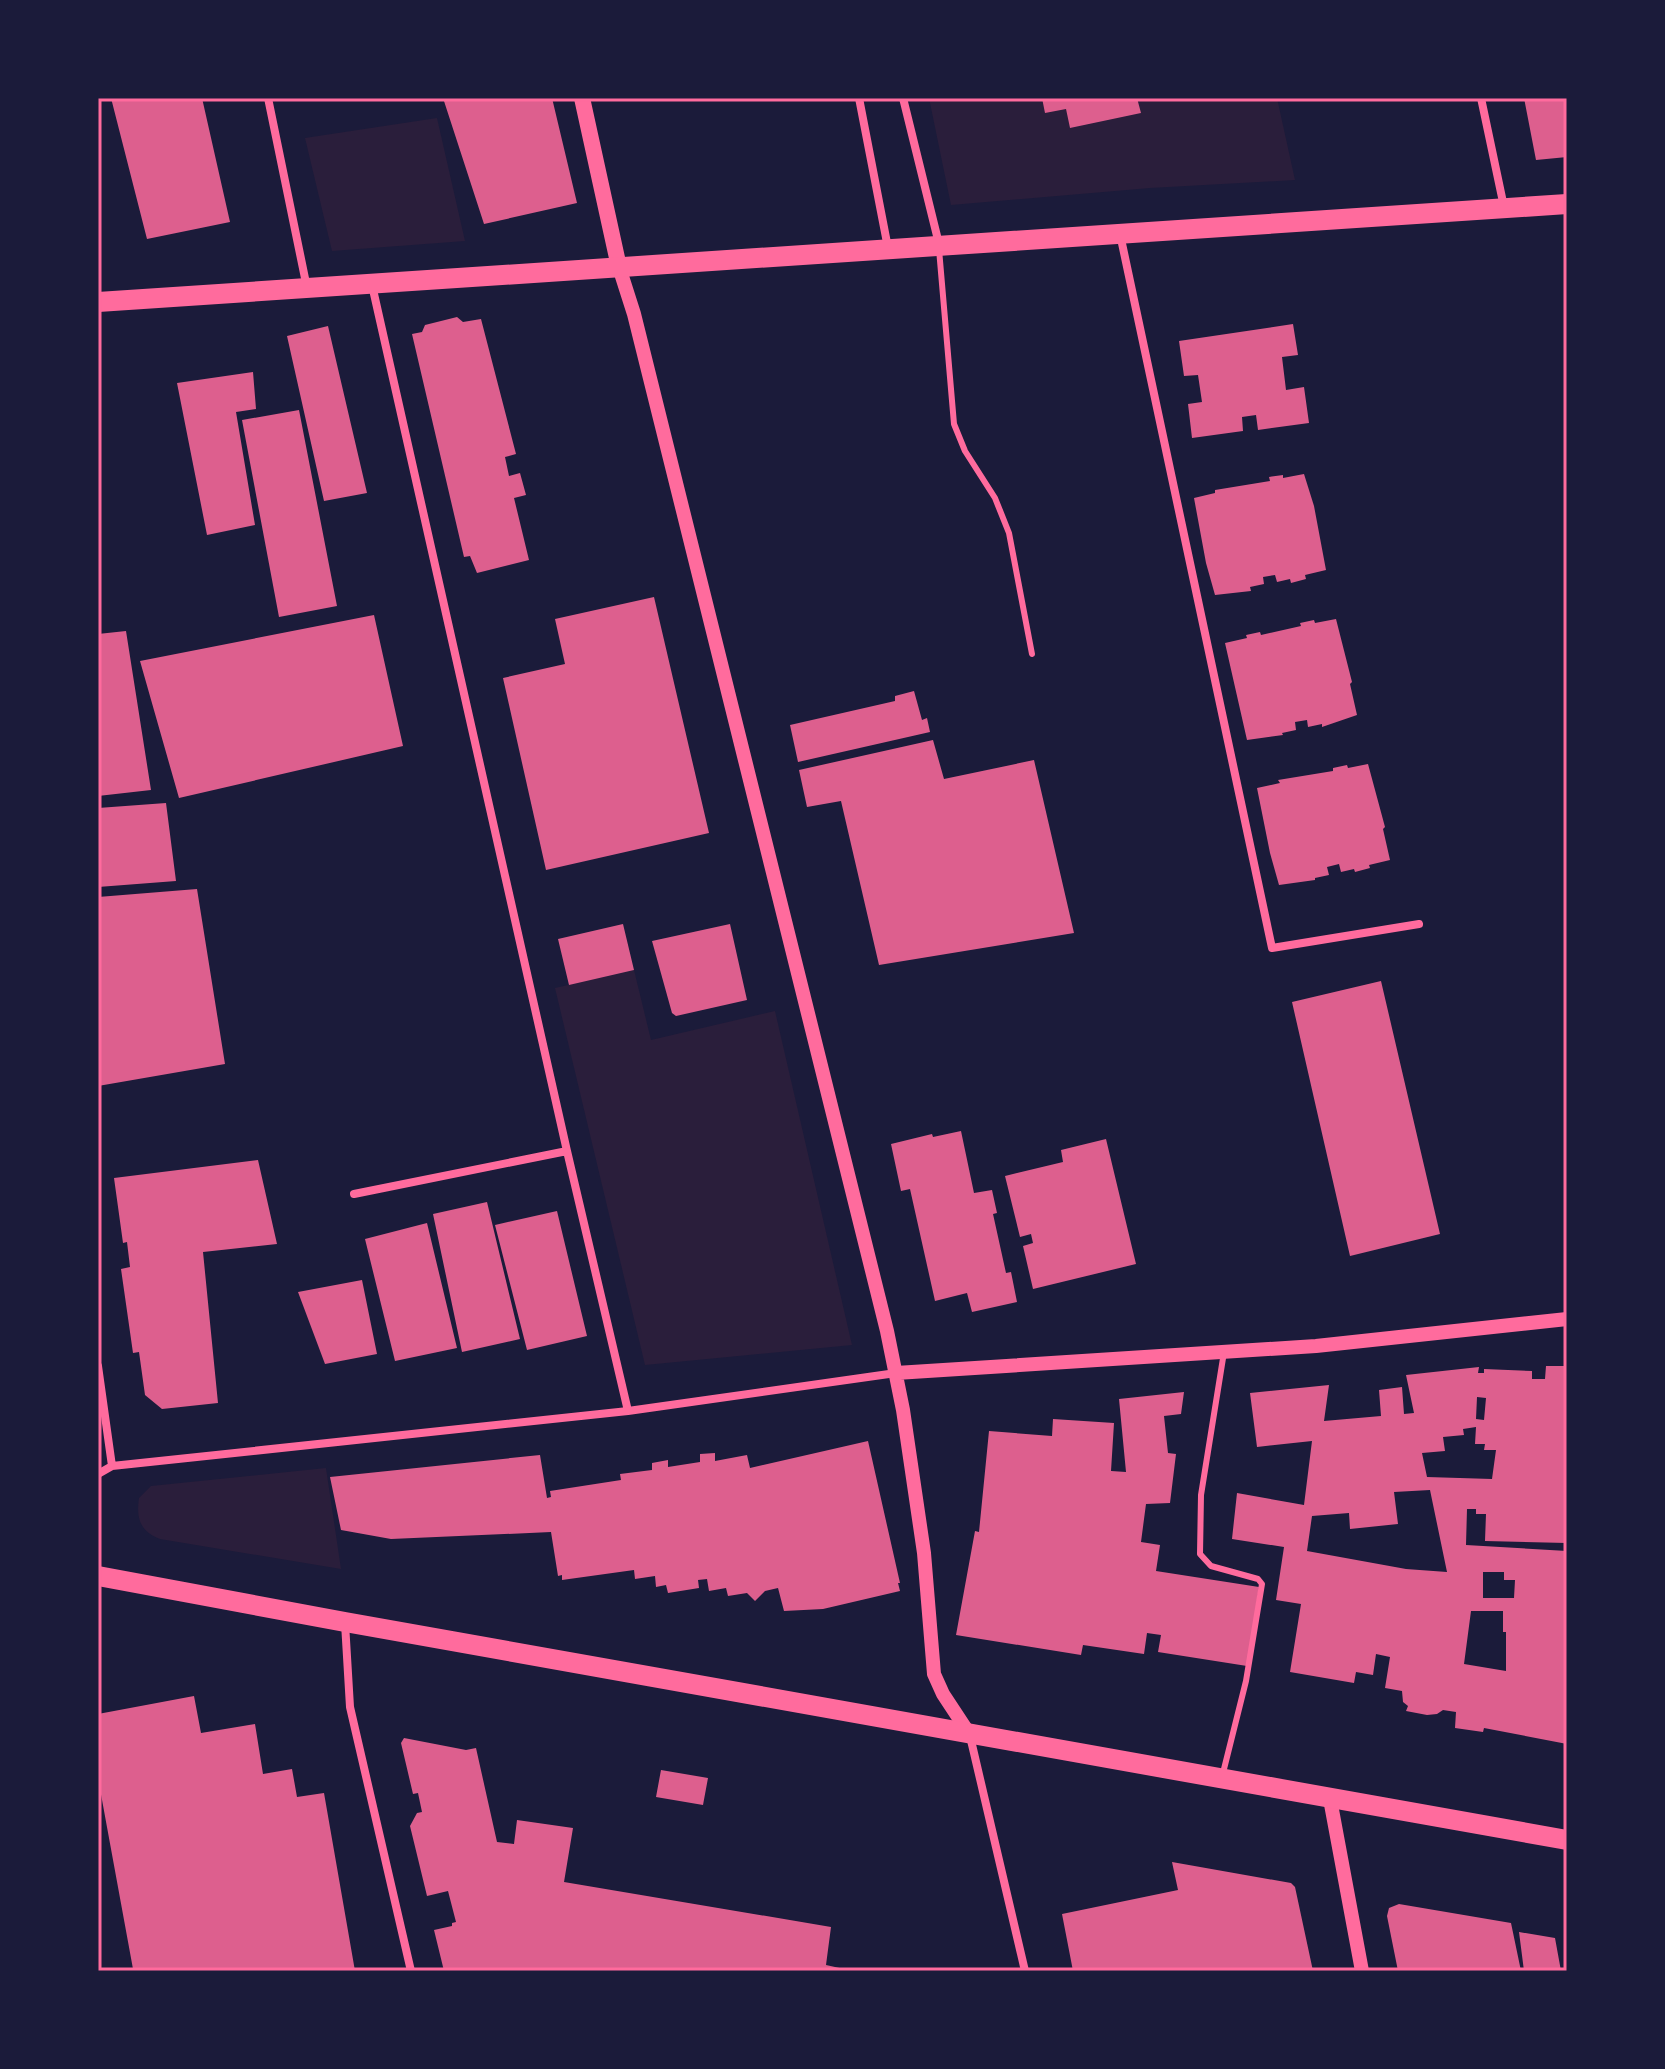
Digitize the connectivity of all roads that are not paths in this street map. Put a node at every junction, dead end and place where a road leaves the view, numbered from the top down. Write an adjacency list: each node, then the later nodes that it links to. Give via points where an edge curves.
1 (268, 98): 13 (street)
2 (582, 98): 11 (main road)
3 (859, 98): 10 (street)
4 (903, 98): 9 (street)
5 (1481, 98): 7 (street)
6 (1567, 204): 7 (main road)
7 (1504, 207): 8 (main road)
8 (1120, 234): 9 (main road); 16 (street, via 1272,948)
9 (939, 245): 10 (main road); 15 (lane, via 954,424 1009,533)
10 (889, 249): 11 (main road)
11 (619, 267): 12 (main road); 22 (street)
12 (372, 283): 13 (main road); 17 (street)
13 (308, 289): 14 (main road)
14 (98, 302)
15 (1032, 654)
16 (1419, 924)
17 (567, 1151): 18 (street); 23 (street)
18 (354, 1194)
19 (1567, 1319): 20 (street)
20 (1224, 1352): 22 (street); 29 (lane, via 1201,1495 1200,1554 1211,1566 1262,1584 1246,1681)
21 (98, 1366): 24 (street)
22 (896, 1373): 23 (street); 28 (street, via 924,1553 934,1674)
23 (628, 1411): 24 (street)
24 (112, 1466): 25 (street)
25 (98, 1474)
26 (98, 1576): 27 (main road)
27 (345, 1622): 28 (main road); 32 (street, via 350,1707)
28 (970, 1735): 29 (main road); 33 (street)
29 (1221, 1780): 30 (main road)
30 (1330, 1799): 31 (main road); 34 (street)
31 (1567, 1840)
32 (411, 1971)
33 (1025, 1971)
34 (1362, 1971)

